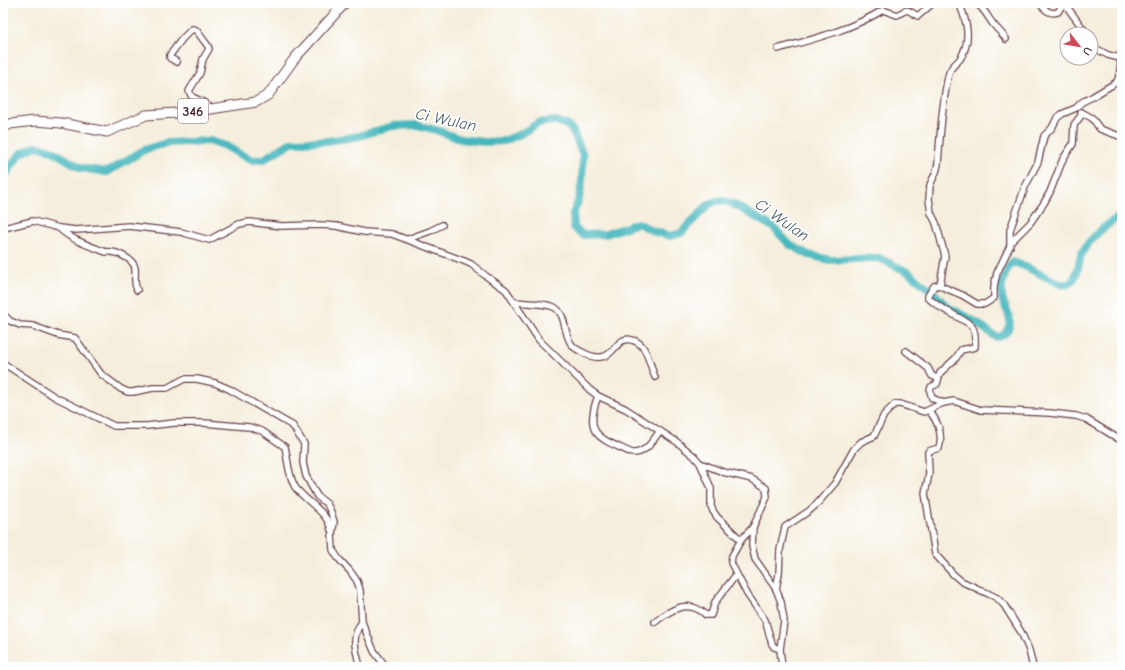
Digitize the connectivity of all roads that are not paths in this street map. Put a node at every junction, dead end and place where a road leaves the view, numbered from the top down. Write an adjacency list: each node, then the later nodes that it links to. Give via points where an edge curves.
1 (345, 3): 16 (main road, 346, via 295,58 266,97 251,103)
2 (912, 3): 7 (street)
3 (933, 3): 7 (street, via 918,16)
4 (959, 3): 25 (street, via 967,34 962,53 949,72 938,164 930,184 931,213 945,256)
5 (976, 3): 9 (street)
6 (1039, 3): 8 (street, via 1048,12 1053,13 1058,12 1062,5 1067,7)
7 (910, 11): 11 (street, via 904,10 897,15 883,10 852,26)
8 (1081, 26)
9 (1006, 39)
10 (1122, 47): 13 (street)
11 (778, 49)
12 (1099, 50): 13 (street)
13 (1120, 58): 15 (street, via 1121,68 1117,82)
14 (177, 62): 16 (street, via 170,58 170,55 192,29 196,30 209,49 190,94)
15 (1079, 106): 17 (street, via 1080,112); 24 (street, via 1059,116 1042,138 1038,162 1024,187 1010,230)
16 (212, 109): 18 (main road, 346, via 146,115 107,132 35,121 10,124)
17 (1084, 113): 19 (street, via 1092,118 1099,128); 24 (street, via 1074,125 1073,144 1063,159 1044,203 1030,223)
18 (3, 128)
19 (1122, 136)
20 (442, 224): 23 (street)
21 (59, 228): 22 (street, via 33,221); 23 (street, via 76,230 129,226 181,232 209,240 239,224 250,222 281,226 336,226 392,234); 26 (street, via 67,236 123,256 131,262 135,267 134,283)
22 (3, 229)
23 (408, 239): 27 (street, via 471,264 506,290)
24 (1011, 242): 25 (street, via 997,273 995,296 992,300 977,304 962,295)
25 (937, 286): 32 (street, via 928,298 970,324 975,334 974,347 961,350)
26 (137, 290)
27 (514, 302): 31 (street, via 555,308 561,315 572,345 592,357 605,356 623,340 634,340 643,348); 33 (street, via 539,340)
28 (3, 314): 40 (street, via 10,321 20,325 33,326 75,338 101,374 128,392 166,388 184,379 197,379 229,388 288,423 304,443 303,464 317,496 327,504 331,512 334,527)
29 (906, 351): 32 (street, via 928,368 932,376)
30 (3, 363): 40 (street, via 55,397 114,426 204,423 249,427 262,431 285,447 295,486 329,522)
31 (655, 377)
32 (938, 378): 34 (street, via 937,384 931,386 930,391 934,400)
33 (598, 396): 36 (street, via 626,409); 36 (street, via 592,423 595,433 604,440 636,453 645,449)
34 (943, 403): 35 (street); 37 (street, via 954,401 981,410 1081,417)
35 (929, 411): 43 (street, via 900,404 892,406 884,415 874,436 861,442 854,449 835,483 824,496 809,511 785,527); 50 (street, via 938,423 940,442 938,449 928,452 925,490 935,554 961,581 997,598 1004,605 1021,632)
36 (660, 431): 38 (street, via 690,452)
37 (1122, 441)
38 (700, 463): 39 (street, via 719,471 752,479 766,488 767,497); 41 (street, via 711,488 713,511)
39 (753, 527): 41 (street); 43 (street, via 752,554)
40 (332, 534): 44 (street, via 333,550 359,585)
41 (741, 540): 42 (street, via 730,563)
42 (736, 575): 45 (street, via 715,602 711,615 706,615 695,607 682,607 670,611); 46 (street, via 764,620 772,644)
43 (776, 589): 46 (street, via 784,621)
44 (362, 622): 47 (street, via 354,639); 48 (street, via 374,651)
45 (655, 622)
46 (780, 649): 49 (street)
47 (360, 667)
48 (386, 667)
49 (782, 667)
50 (1033, 667)

